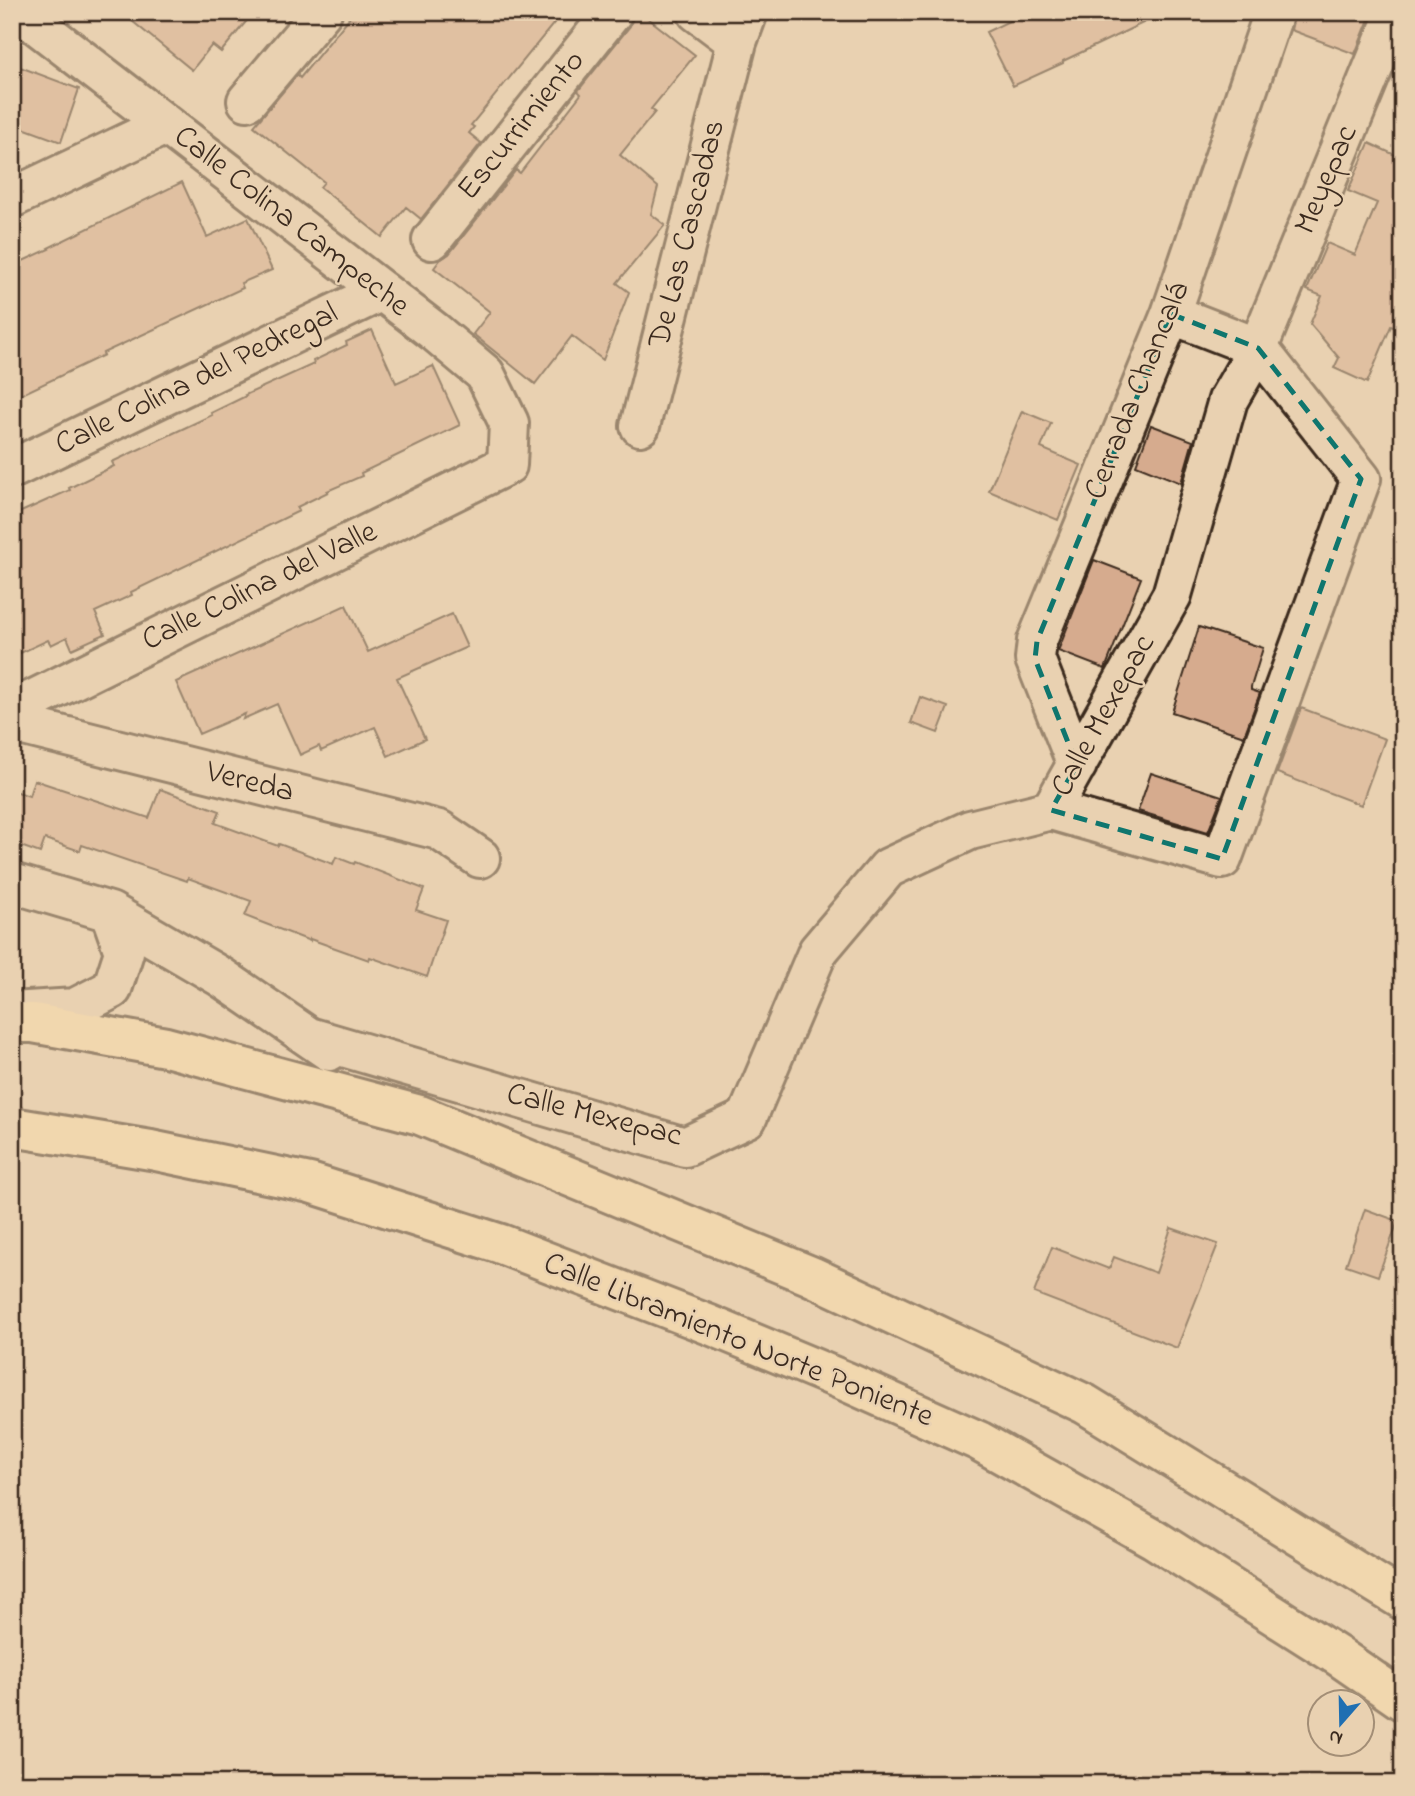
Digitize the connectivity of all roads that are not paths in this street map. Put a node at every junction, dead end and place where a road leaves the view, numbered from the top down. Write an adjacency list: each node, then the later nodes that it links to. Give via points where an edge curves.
1 (20, 12): 9 (street, Calle Colina Campeche)
2 (322, 12): 8 (street)
3 (613, 12): 11 (street, Escurrimiento)
4 (697, 12): 7 (street)
5 (1274, 12): 13 (street, Cerrada Chancalá)
6 (1396, 12): 14 (street, Meyepac)
7 (742, 27): 15 (street, De Las Cascadas)
8 (247, 101)
9 (165, 125): 10 (street); 12 (street, Calle Colina Campeche)
10 (12, 198)
11 (432, 240)
12 (382, 291): 16 (street, Calle Colina Campeche, via 485,374 509,422); 17 (street, Calle Colina del Pedregal)
13 (1171, 314): 14 (street); 20 (street, Cerrada Chancalá, via 1037,641 1035,659)
14 (1258, 348): 20 (street, Calle Mexepac, via 1228,400 1172,596); 21 (street, via 1361,479 1222,859)
15 (640, 426)
16 (507, 465): 18 (street, Calle Colina del Valle)
17 (12, 468)
18 (12, 710)
19 (12, 723): 22 (street, Vereda, via 439,830)
20 (1077, 765): 21 (street, Calle Mexepac)
21 (1051, 810): 27 (street, Calle Mexepac, via 970,830 888,869 818,951 747,1118 685,1147)
22 (480, 858)
23 (12, 883): 24 (street)
24 (110, 912): 25 (street, via 124,952 113,989 75,1008); 27 (street, via 221,977)
25 (12, 1012)
26 (12, 1023): 28 (highway, via 166,1047)
27 (309, 1037): 28 (street)
28 (420, 1115): 30 (highway, via 811,1276 1085,1404)
29 (12, 1127): 31 (highway, Calle Libramiento Norte Poniente, via 310,1183 501,1244 723,1330 979,1441 1154,1539)
30 (1403, 1600)
31 (1403, 1701)

